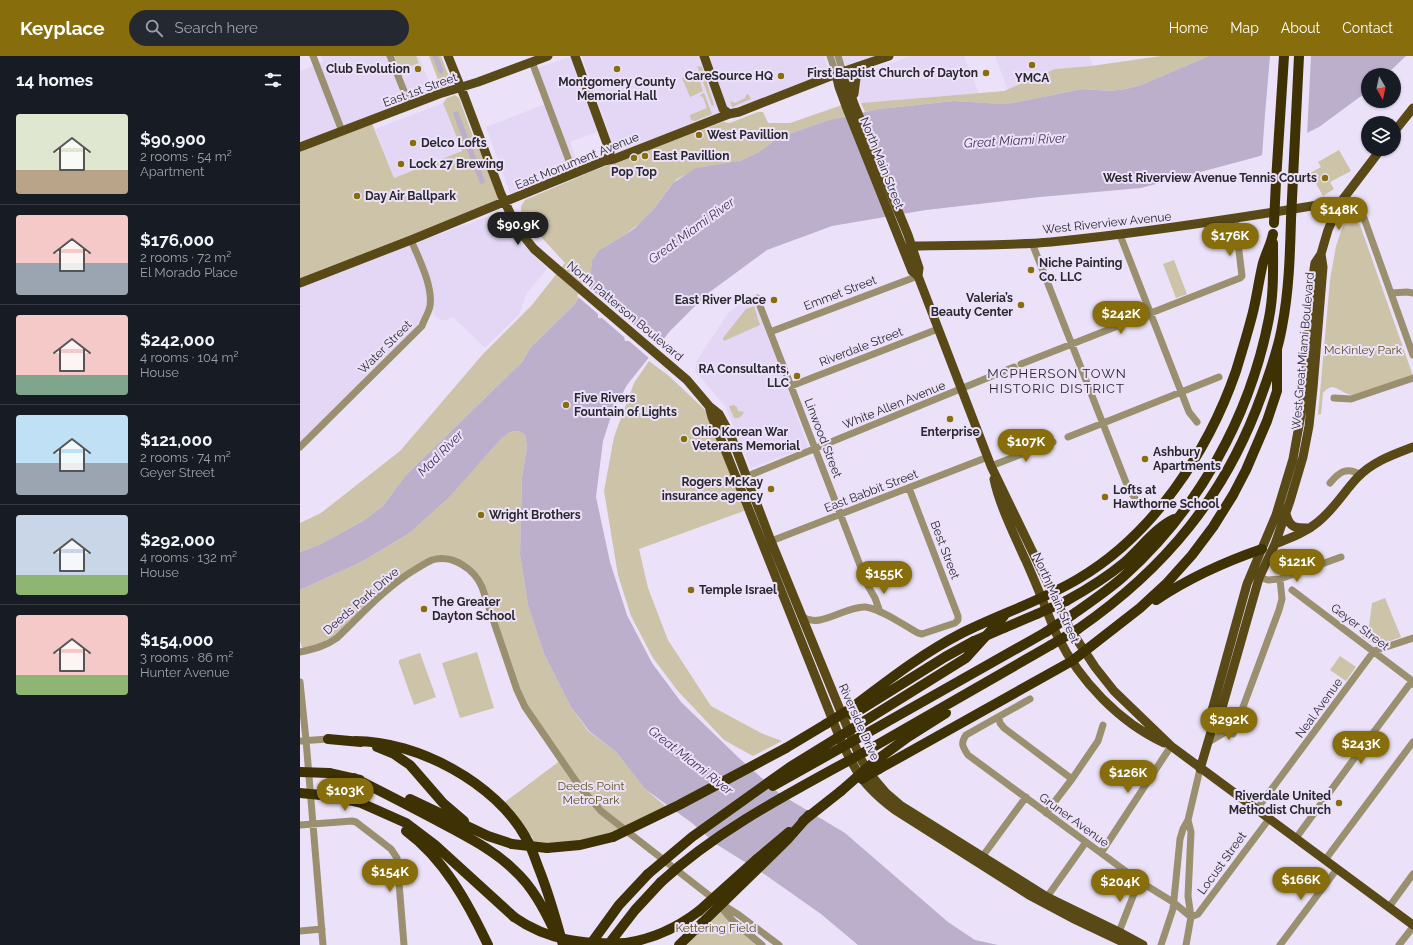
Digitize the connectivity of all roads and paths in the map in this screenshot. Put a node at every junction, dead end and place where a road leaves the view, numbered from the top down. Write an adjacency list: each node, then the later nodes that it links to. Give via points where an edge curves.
1 (313, 56): 21 (street)
2 (390, 56): 17 (street)
3 (448, 56): 15 (main road, North Patterson Boulevard)
4 (548, 56): 12 (main road, East 1st Street)
5 (575, 56): 24 (main road, via 610,152)
6 (704, 56): 19 (main road, via 723,109)
7 (830, 56): 14 (street, North Main Street)
8 (838, 56): 14 (street, North Main Street)
9 (889, 56): 13 (main road, East Monument Avenue)
10 (1284, 56): 29 (highway, bridge)
11 (1299, 56): 44 (highway, bridge, via 1290,261 1286,305)
12 (532, 62): 15 (main road, East 1st Street); 25 (street)
13 (865, 65): 14 (main road, East Monument Avenue); 16 (main road, via 856,78)
14 (840, 73): 16 (main road, North Main Street); 19 (main road, East Monument Avenue)
15 (460, 88): 17 (main road, East 1st Street); 26 (main road, North Patterson Boulevard)
16 (851, 104): 33 (main road, North Main Street, via 899,237); 33 (main road, North Main Street, via 908,234)
17 (410, 106): 21 (main road, East 1st Street)
18 (1413, 108): 20 (main road)
19 (729, 114): 24 (main road, East Monument Avenue)
20 (1401, 123)
21 (342, 132): 22 (main road, East 1st Street)
22 (300, 148)
23 (1376, 156): 27 (main road)
24 (604, 161): 25 (main road, East Monument Avenue)
25 (574, 174): 26 (main road, East Monument Avenue)
26 (505, 202): 31 (main road, East Monument Avenue); 48 (main road, North Patterson Boulevard, via 523,236 534,248)
27 (1340, 203): 28 (main road, West Riverview Avenue); 34 (main road, West Great Miami Boulevard); 37 (street, via 1354,207 1364,218)
28 (1236, 218): 30 (main road, West Riverview Avenue); 40 (street, via 1242,276)
29 (1273, 234): 70 (highway, via 1271,303 1256,371 1229,438 1208,476); 80 (highway, via 1235,372 1206,440 1176,487 1120,550 1078,579)
30 (1120, 235): 32 (main road, West Riverview Avenue); 40 (street)
31 (411, 240): 36 (main road, East Monument Avenue); 59 (street, Water Street, via 428,283 430,295 430,306 422,326)
32 (1032, 243): 33 (main road, West Riverview Avenue); 43 (street)
33 (908, 248): 35 (main road, North Main Street, via 919,268)
34 (1321, 254): 69 (main road, West Great Miami Boulevard, via 1323,267 1311,410 1303,457); 74 (main road, West Great Miami Boulevard, via 1314,270 1304,391 1296,446 1282,497)
35 (918, 276): 41 (main road, North Main Street); 42 (street, Emmet Street)
36 (300, 283)
37 (1391, 293): 38 (street); 45 (street)
38 (1413, 293)
39 (756, 298): 42 (street, Linwood Street)
40 (1150, 314): 43 (street); 53 (street)
41 (938, 329): 51 (street, Riverdale Street); 52 (main road, North Main Street)
42 (770, 332): 51 (street, Linwood Street)
43 (1072, 344): 46 (street); 56 (street)
44 (1278, 348): 83 (highway, via 1277,390 1267,421 1238,485 1213,527 1192,555); 94 (highway, bridge, via 1242,445 1224,477 1171,549 1111,605 1052,645)
45 (1413, 355)
46 (1021, 364)
47 (1014, 367): 52 (street, White Allen Avenue)
48 (679, 374): 64 (main road, Riverside Drive, via 719,414 725,424)
49 (1220, 377): 53 (street)
50 (1413, 378): 54 (street, via 1351,399)
51 (791, 386): 61 (street, Linwood Street)
52 (962, 389): 61 (street, White Allen Avenue); 62 (main road, North Main Street)
53 (1181, 392): 55 (street, via 1189,412); 56 (street)
54 (1334, 398)
55 (1197, 422)
56 (1102, 423): 57 (street); 67 (street, via 1129,490)
57 (1068, 437)
58 (1053, 442): 62 (street, East Babbit Street)
59 (300, 447)
60 (1413, 447): 63 (main road, via 1384,459)
61 (815, 449): 64 (street, White Allen Avenue); 68 (street, Linwood Street)
62 (990, 461): 66 (street, East Babbit Street); 80 (main road, North Main Street); 81 (main road, North Main Street, via 1010,524)
63 (1360, 475): 65 (street, via 1348,470 1339,474); 71 (main road, via 1331,510)
64 (742, 478): 72 (main road, Riverside Drive)
65 (1330, 483)
66 (909, 488): 68 (street, East Babbit Street); 84 (street, Best Street, via 958,620 922,634)
67 (1135, 498)
68 (841, 514): 72 (street, East Babbit Street); 78 (street, Linwood Street)
69 (1286, 514): 71 (main road, via 1292,526); 73 (main road, West Great Miami Boulevard)
70 (1179, 516): 96 (highway, bridge, via 1164,524 1118,567 1066,601 974,641); 116 (highway, bridge, via 1157,543 1122,578 1072,615)
71 (1310, 528): 73 (main road)
72 (767, 543): 86 (main road, Riverside Drive); 150 (main road, Riverside Drive, via 842,741 854,767 869,788 895,810 1024,892)
73 (1275, 544): 74 (street); 76 (main road, West Great Miami Boulevard)
74 (1262, 549): 76 (main road, West Great Miami Boulevard); 83 (highway, via 1209,569)
75 (1342, 557): 77 (street)
76 (1255, 576): 77 (street, via 1268,580); 105 (main road, West Great Miami Boulevard, via 1211,714 1214,722)
77 (1280, 579): 98 (street, via 1282,598 1279,610)
78 (868, 586): 82 (street, Linwood Street, via 870,597); 84 (street, Linwood Street)
79 (1292, 590): 90 (street, Geyer Street)
80 (1053, 592): 81 (highway); 89 (main road, North Main Street, via 1070,629)
81 (1042, 598): 85 (highway); 91 (main road, North Main Street, via 1057,637)
82 (865, 607): 84 (street); 86 (street, via 815,621)
83 (1140, 608): 89 (highway)
84 (880, 612)
85 (1011, 612): 96 (highway, via 962,633 930,651); 116 (highway, bridge, via 1001,619 966,658 790,767)
86 (803, 617): 127 (main road, Riverside Drive, via 852,739 869,773 900,805)
87 (1413, 638): 90 (street)
88 (300, 652): 133 (street, Deeds Park Drive, via 314,650 331,642 400,579 426,563 438,559 465,566 482,587 525,707 588,797 618,825)
89 (1085, 652): 91 (highway); 106 (main road, North Main Street, via 1114,691)
90 (1374, 652): 93 (street, Geyer Street); 115 (street, Neal Avenue)
91 (1072, 661): 106 (main road, North Main Street, via 1110,706 1149,735); 107 (highway)
92 (300, 682): 102 (street)
93 (1412, 683): 124 (street)
94 (967, 694): 107 (highway, via 953,709 908,737); 146 (highway, bridge, via 722,834 661,882)
95 (1030, 699): 97 (street)
96 (851, 712): 123 (highway, bridge, via 679,805 613,837 580,845 547,848 512,844)
97 (999, 717): 111 (street, via 1004,728); 113 (street, Gruner Avenue, via 966,735 963,746 971,757)
98 (1238, 722): 100 (street); 105 (street)
99 (1102, 725): 111 (street, via 1098,741)
100 (1234, 734)
101 (328, 739): 102 (street); 103 (highway)
102 (303, 741): 122 (street)
103 (355, 741): 123 (highway, via 379,748 404,760 442,803); 144 (highway, via 375,741 430,758 474,783 501,805 527,839 551,904)
104 (1413, 742): 128 (street)
105 (1208, 743): 108 (main road, West Great Miami Boulevard)
106 (1171, 746): 108 (main road, North Main Street); 126 (street)
107 (877, 766): 118 (highway, bridge)
108 (1200, 768): 115 (main road, North Main Street); 120 (street)
109 (300, 772): 110 (highway, bridge, via 330,773)
110 (354, 778): 123 (highway, via 398,793); 144 (highway, via 495,854 514,870 533,892)
111 (1072, 778): 117 (street)
112 (300, 793): 114 (highway, bridge, via 331,796 361,803)
113 (1026, 797): 117 (street, Gruner Avenue); 127 (street)
114 (377, 810): 118 (highway, bridge, via 418,832 514,917 540,932 566,941 600,945 644,939 677,926 699,911); 143 (highway, via 415,838 432,855 468,906)
115 (1257, 810): 119 (main road, North Main Street)
116 (728, 812): 145 (highway, bridge, via 683,844 648,874 619,905)
117 (1046, 813): 125 (street, Gruner Avenue)
118 (809, 815): 147 (highway, bridge)
119 (1269, 819): 124 (main road, North Main Street); 136 (street, Locust Street, via 1198,914)
120 (1188, 820): 134 (street, via 1178,848); 136 (street, via 1191,832 1188,896)
121 (300, 824): 122 (street)
122 (313, 824): 138 (street); 142 (street, via 356,822 393,850 397,858)
123 (474, 830)
124 (1296, 838): 128 (main road, North Main Street)
125 (1086, 842): 126 (street, Gruner Avenue); 132 (street)
126 (1101, 853): 131 (street, Gruner Avenue)
127 (982, 857): 132 (main road, Riverside Drive)
128 (1325, 860): 129 (main road, North Main Street)
129 (1337, 869): 135 (main road, North Main Street); 154 (street)
130 (1413, 874): 135 (street)
131 (1139, 881): 134 (street, Gruner Avenue); 140 (street)
132 (1047, 897): 140 (main road, Riverside Drive)
133 (714, 900): 148 (street, via 733,921); 149 (street)
134 (1174, 902): 136 (street, Gruner Avenue); 152 (street)
135 (1389, 907): 137 (main road, North Main Street)
136 (1191, 918): 153 (street)
137 (1413, 926): 155 (street)
138 (322, 929): 139 (street); 141 (street)
139 (300, 931)
140 (1119, 932): 151 (main road, Riverside Drive)
141 (323, 945)
142 (404, 945)
143 (488, 945)
144 (562, 945)
145 (590, 945)
146 (608, 945)
147 (680, 945)
148 (762, 945)
149 (779, 945)
150 (1129, 945)
151 (1143, 945)
152 (1161, 945)
153 (1186, 945)
154 (1280, 945)
155 (1400, 945)

